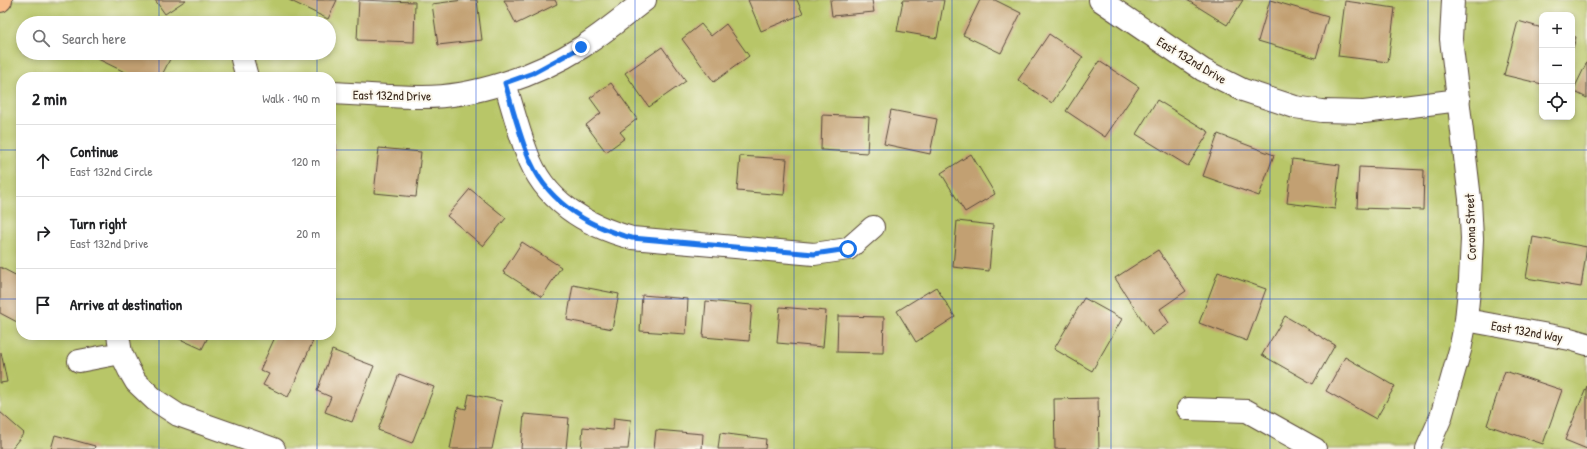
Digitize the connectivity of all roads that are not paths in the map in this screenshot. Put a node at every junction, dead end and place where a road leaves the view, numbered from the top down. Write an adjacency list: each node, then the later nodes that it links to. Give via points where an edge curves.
1 (645, 0): 4 (street, East 132nd Drive, via 581,47 533,73)
2 (1100, 0): 6 (street, East 132nd Drive, via 1203,70 1243,90 1295,107 1322,111 1364,112)
3 (1453, 0): 6 (street, Corona Street, via 1452,39)
4 (505, 83): 5 (street, East 132nd Drive, via 460,94 420,97); 7 (street, via 527,154 540,179 560,203 584,220 614,233 632,238 814,254 848,249)
5 (336, 93)
6 (1459, 100): 8 (street, Corona Street, via 1472,240)
7 (873, 227)
8 (1466, 320): 10 (street, East 132nd Way); 15 (street, Corona Street, via 1441,416)
9 (119, 344): 11 (street); 13 (street, via 136,382 155,400 178,414)
10 (1587, 344)
11 (79, 361)
12 (1188, 409): 14 (street, via 1247,411)
13 (274, 449)
14 (1315, 449)
15 (1427, 449)

